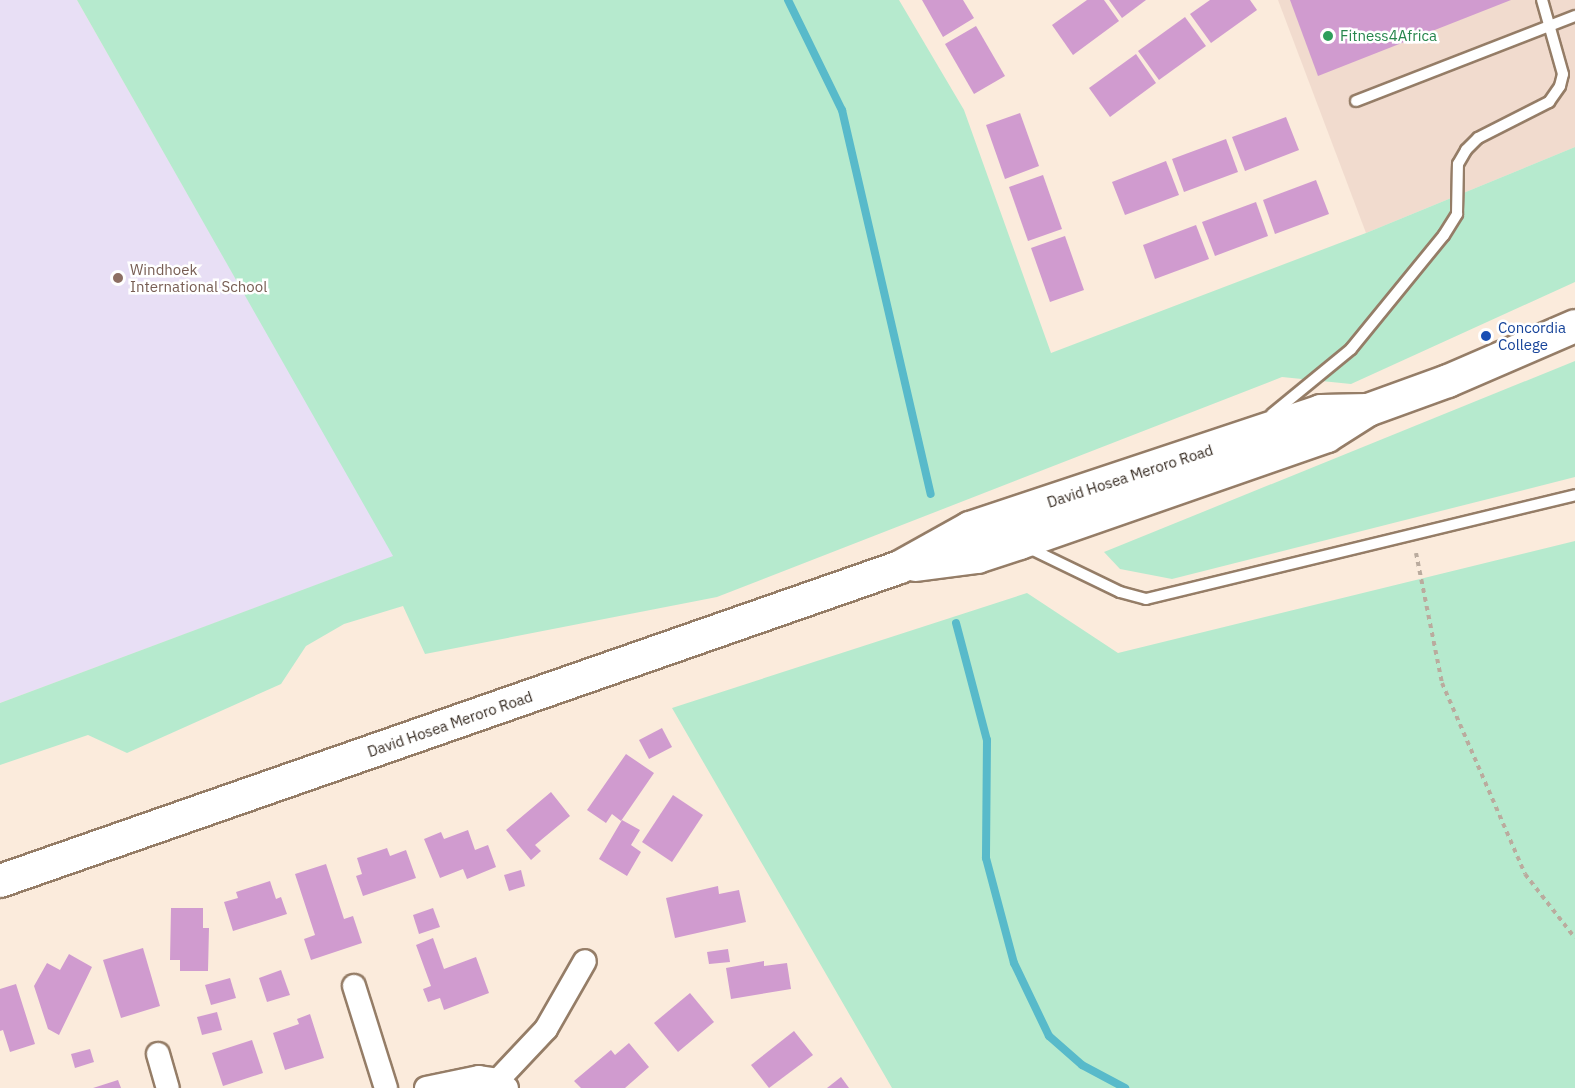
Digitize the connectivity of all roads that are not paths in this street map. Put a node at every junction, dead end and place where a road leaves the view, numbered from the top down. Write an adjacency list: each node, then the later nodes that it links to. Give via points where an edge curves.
1 (1542, 0): 3 (lane)
2 (1575, 16): 3 (lane)
3 (1550, 25): 4 (lane); 7 (lane, via 1563,74 1549,102 1478,138 1466,150 1458,164 1457,214 1444,235 1351,349 1304,392)
4 (1356, 101)
5 (1575, 326): 6 (main road, David Hosea Meroro Road, via 1448,381)
6 (1368, 410): 7 (main road, David Hosea Meroro Road, via 1321,411); 9 (main road, David Hosea Meroro Road, via 1327,436)
7 (1233, 443): 10 (main road, David Hosea Meroro Road, via 970,528)
8 (1575, 495): 9 (lane, via 1146,599 1120,592)
9 (1020, 543): 10 (main road, David Hosea Meroro Road, via 977,557)
10 (900, 567): 11 (main road, David Hosea Meroro Road)
11 (0, 881)
12 (585, 962): 15 (street, via 546,1029)
13 (354, 986): 17 (street)
14 (158, 1054): 16 (street)
15 (502, 1084): 18 (street, via 462,1079)
16 (168, 1088)
17 (386, 1088)
18 (426, 1088)

